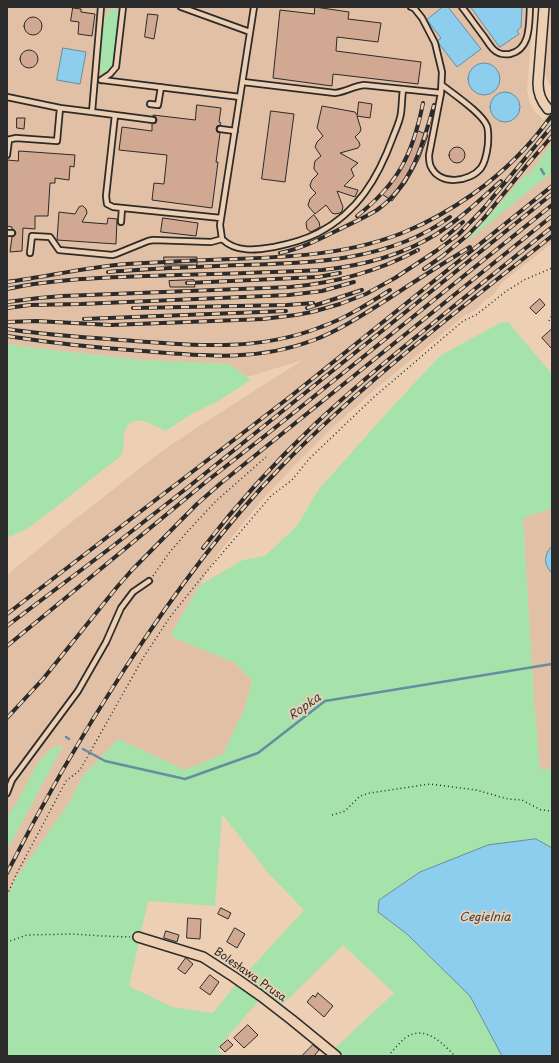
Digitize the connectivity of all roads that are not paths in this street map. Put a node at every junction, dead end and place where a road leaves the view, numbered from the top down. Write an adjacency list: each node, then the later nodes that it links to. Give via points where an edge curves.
1 (101, 7): 10 (lane)
2 (123, 7): 11 (lane, via 116,67)
3 (181, 7): 9 (lane)
4 (254, 7): 9 (lane)
5 (412, 7): 13 (lane, via 422,18 435,43 442,72)
6 (462, 7): 7 (lane, via 492,49 501,54 514,53 524,45 527,39)
7 (530, 7)
8 (544, 7): 21 (street, via 538,89 540,98)
9 (250, 32): 12 (lane)
10 (95, 79): 11 (lane); 22 (lane)
11 (102, 80): 14 (lane)
12 (243, 82): 15 (lane, via 335,93 359,85); 18 (lane)
13 (442, 85): 16 (lane); 16 (lane, via 470,107 487,125 488,149 484,161 469,177 452,180 444,178 430,166 429,155)
14 (161, 87): 18 (lane); 19 (lane, via 158,105)
15 (402, 89): 16 (lane); 32 (lane, via 401,115 379,172 346,214 317,233 294,243 262,250 240,249)
16 (441, 93)
17 (7, 97): 20 (lane)
18 (240, 97): 26 (lane)
19 (150, 104)
20 (60, 108): 22 (lane); 27 (lane, via 57,141 16,138)
21 (548, 109)
22 (92, 112): 23 (lane)
23 (115, 115): 24 (lane); 29 (lane, via 106,200 107,204 113,207)
24 (153, 120)
25 (220, 129): 26 (lane)
26 (235, 131): 30 (lane)
27 (8, 140): 28 (lane)
28 (7, 155)
29 (122, 208): 30 (lane); 31 (lane)
30 (221, 218): 32 (lane)
31 (121, 222)
32 (222, 239): 33 (lane, via 211,242 153,240 112,255 59,250 50,237 32,236)
33 (30, 253)
34 (150, 581): 35 (lane, via 133,592 121,608 106,642 78,691 12,780)
35 (7, 793)
36 (138, 937): 37 (street, Bolesława Prusa, via 203,957 261,996)
37 (336, 1056)

